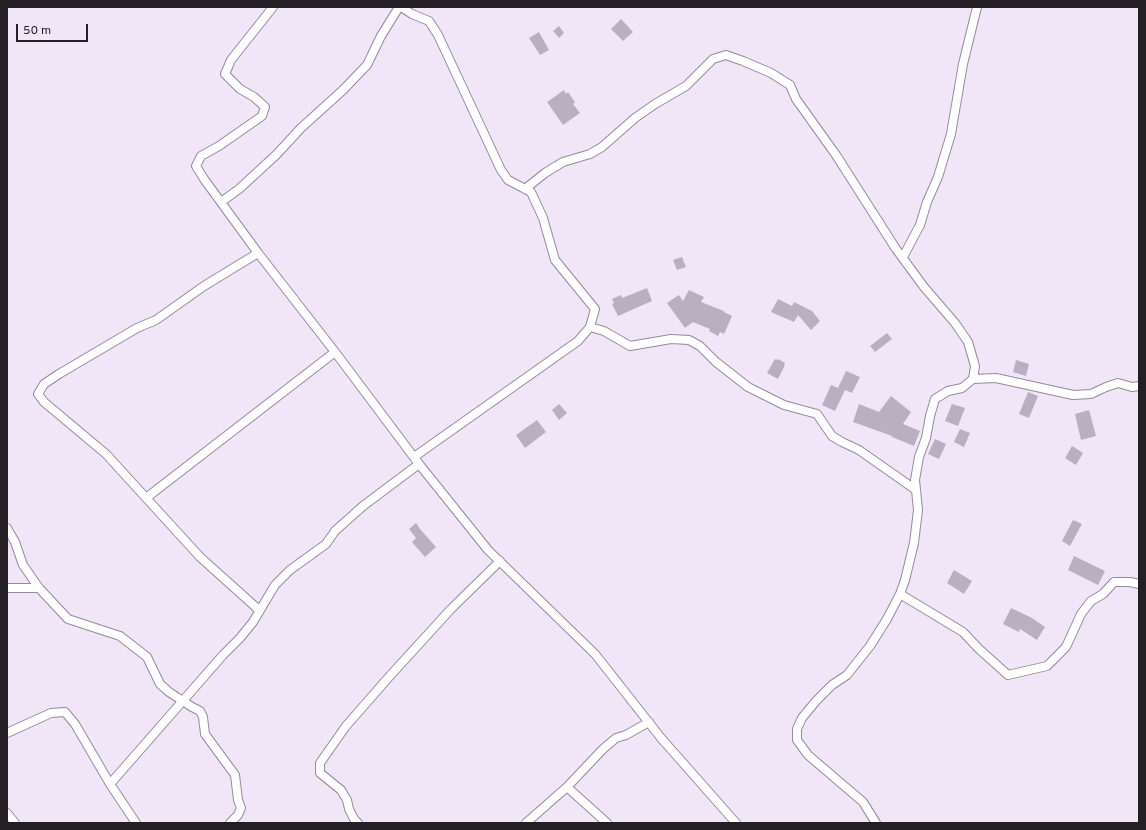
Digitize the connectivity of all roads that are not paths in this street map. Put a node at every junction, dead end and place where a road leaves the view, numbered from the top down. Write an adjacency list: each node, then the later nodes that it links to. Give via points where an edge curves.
1 (273, 7): 5 (street, via 231,60 226,74 240,89 265,106 262,116 201,156 196,166)
2 (400, 7): 4 (street, via 429,21 438,35 501,170 508,180); 5 (street, via 366,65 343,90 300,128 276,155)
3 (977, 7): 7 (street, via 962,70 951,134 920,225)
4 (525, 189): 7 (street, via 562,162 590,154 602,147 635,118 686,86 713,59 726,55 771,73 790,85 796,99); 8 (street, via 531,192 544,218 555,260 595,309)
5 (221, 202): 6 (street)
6 (258, 253): 9 (street); 14 (street, via 204,286 156,320 137,328 59,374 44,384 38,394 44,402 106,454)
7 (903, 257): 10 (street, via 968,342 975,366)
8 (590, 327): 12 (street, via 578,340); 13 (street, via 604,331 630,346 671,339 689,340 700,346 716,362 748,386 784,405 817,414 832,436 860,450)
9 (335, 352): 12 (street); 14 (street)
10 (973, 379): 11 (street, via 996,378 1073,395 1091,394 1118,383); 13 (street, via 962,388 948,391 935,399 919,457)
11 (1139, 386)
12 (417, 461): 16 (street, via 488,550); 21 (street, via 335,531 326,544 290,570 275,585)
13 (916, 490): 20 (street, via 918,510 914,543)
14 (146, 498): 21 (street, via 200,557)
15 (7, 528): 19 (street, via 23,565)
16 (500, 561): 23 (street, via 595,654); 31 (street, via 451,609 383,684 346,726 320,763 320,773 341,790)
17 (1139, 584): 20 (street, via 1114,582 1103,594 1091,601 1081,614 1066,647 1047,666 1008,675 964,632)
18 (7, 588): 19 (street)
19 (39, 588): 22 (street, via 68,619 120,636 136,647 147,657 160,684)
20 (900, 594): 35 (street, via 870,646 847,675 816,701 802,718 797,729 798,740 808,755 863,802)
21 (260, 610): 22 (street, via 240,638)
22 (183, 702): 25 (street); 30 (street, via 200,711 205,734 234,776 241,808)
23 (649, 722): 26 (street, via 603,749); 34 (street)
24 (7, 733): 25 (street, via 51,712 65,712 75,724)
25 (110, 784): 29 (street)
26 (567, 787): 32 (street); 33 (street)
27 (7, 813): 28 (street)
28 (15, 823)
29 (136, 823)
30 (230, 823)
31 (358, 823)
32 (526, 823)
33 (606, 823)
34 (736, 823)
35 (876, 823)

